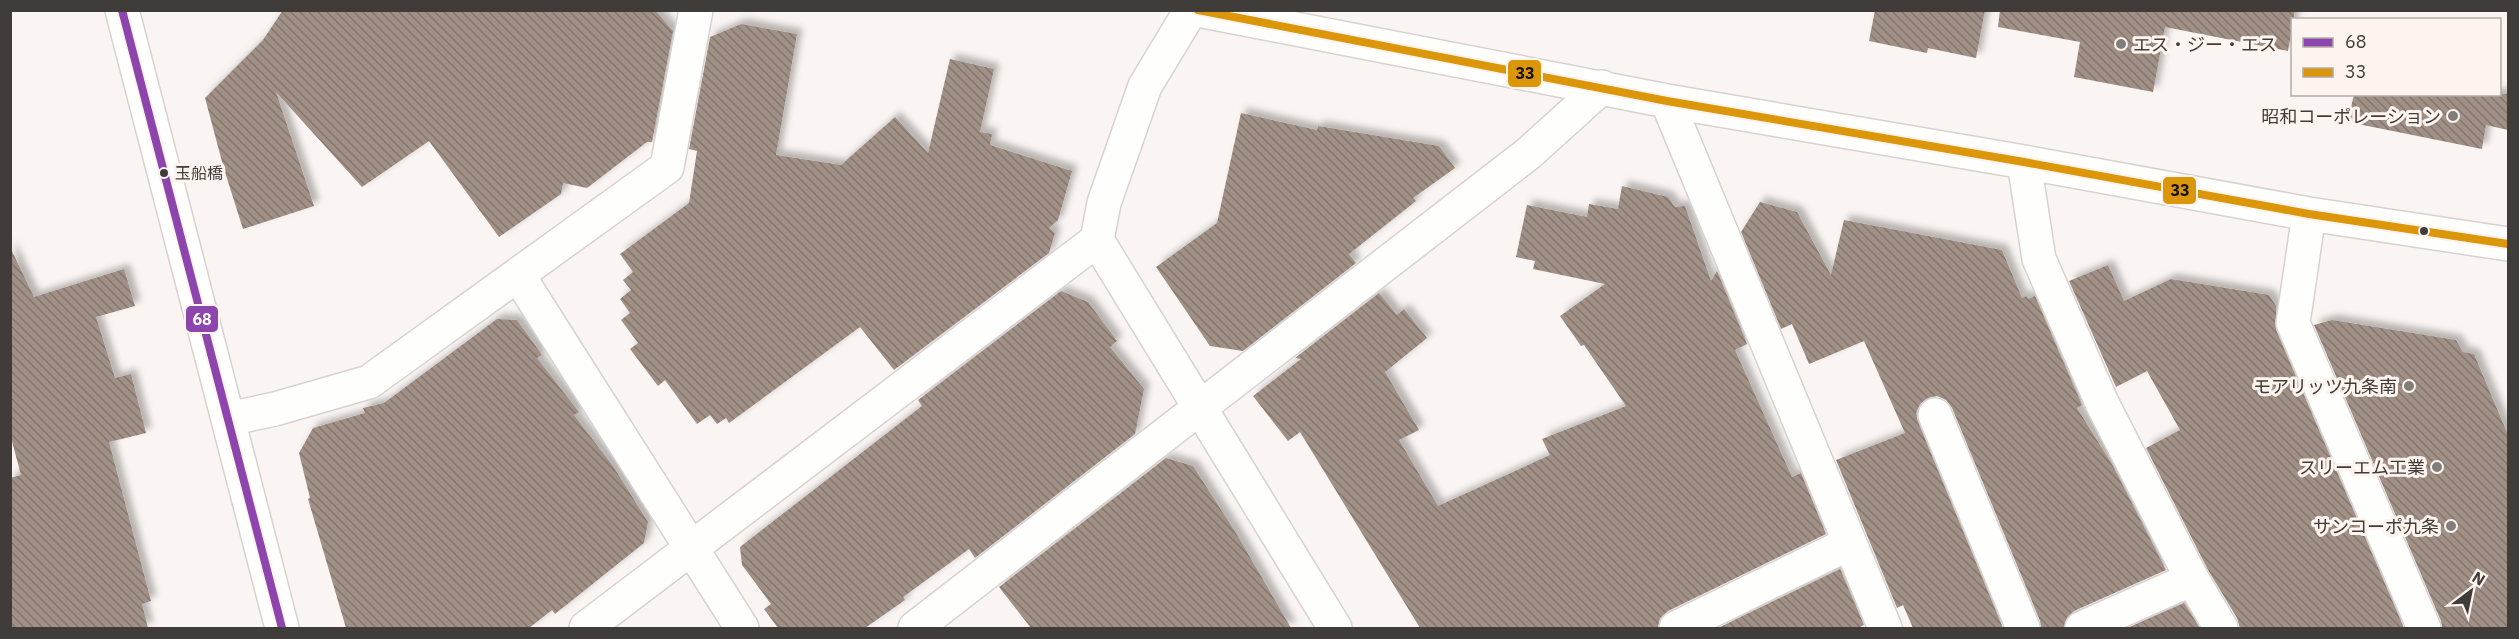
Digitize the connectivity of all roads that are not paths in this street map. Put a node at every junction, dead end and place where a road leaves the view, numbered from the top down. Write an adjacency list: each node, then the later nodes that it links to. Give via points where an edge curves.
1 (122, 10): 14 (street)
2 (696, 10): 11 (street, via 667,167)
3 (1191, 10): 9 (street, via 1145,86 1104,203)
4 (1198, 10): 5 (street)
5 (1602, 87): 6 (street); 12 (street, via 1529,153)
6 (1667, 101): 7 (street); 15 (street)
7 (2024, 162): 8 (street); 17 (street, via 2039,259 2102,403)
8 (2309, 214): 10 (street); 28 (street, via 2293,323)
9 (1097, 240): 12 (street); 16 (street)
10 (2508, 244)
11 (518, 275): 14 (street, via 369,382); 16 (street)
12 (1199, 408): 21 (street); 22 (street)
13 (1935, 415): 25 (street)
14 (228, 419): 18 (street)
15 (1850, 543): 23 (street); 24 (street)
16 (691, 547): 19 (street); 20 (street)
17 (2192, 579): 26 (street); 27 (street)
18 (282, 628)
19 (586, 628)
20 (741, 628)
21 (915, 628)
22 (1335, 628)
23 (1676, 628)
24 (1885, 628)
25 (2023, 628)
26 (2082, 628)
27 (2221, 628)
28 (2424, 628)

